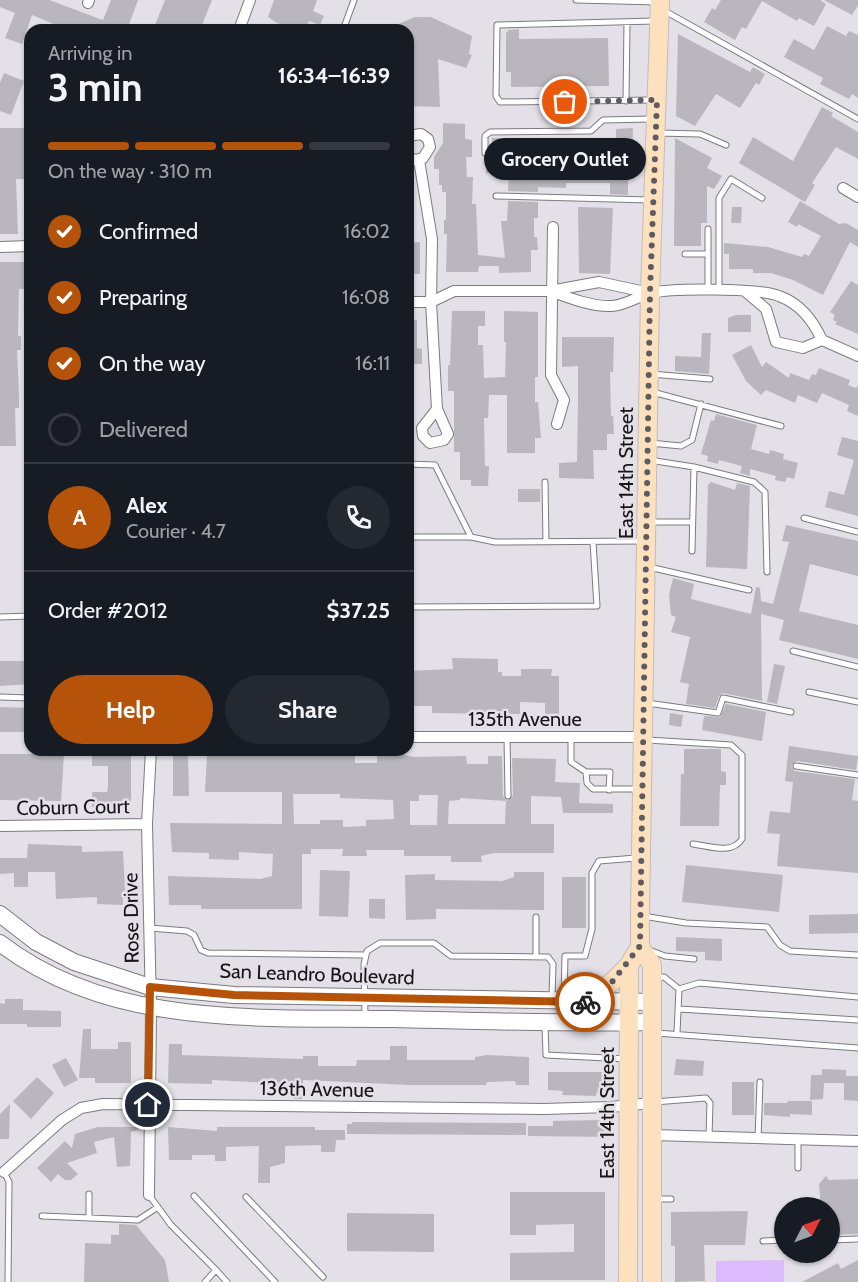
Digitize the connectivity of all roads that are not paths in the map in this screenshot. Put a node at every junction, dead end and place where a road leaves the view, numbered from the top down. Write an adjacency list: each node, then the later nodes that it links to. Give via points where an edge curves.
1 (250, 0): 6 (street)
2 (354, 0): 7 (lane)
3 (576, 0): 4 (lane)
4 (660, 8): 5 (lane); 8 (main road, East 14th Street); 10 (lane)
5 (627, 22): 9 (lane); 9 (lane, via 497,25 496,96 500,102)
6 (241, 24)
7 (345, 24)
8 (657, 100): 9 (lane); 11 (main road, East 14th Street)
9 (626, 101)
10 (858, 119)
11 (657, 126): 13 (lane, via 700,134); 14 (lane, via 603,120 591,131 490,132 485,136); 20 (main road, East 14th Street)
12 (414, 134): 15 (street, via 428,139 429,152)
13 (726, 145)
14 (485, 153)
15 (414, 158): 32 (street, via 432,239)
16 (843, 188): 18 (street)
17 (496, 196): 20 (lane)
18 (858, 196)
19 (762, 198): 28 (lane, via 731,179 719,198)
20 (654, 200): 30 (main road, East 14th Street)
21 (553, 226): 27 (street)
22 (708, 229): 26 (lane)
23 (24, 246): 24 (street)
24 (0, 247)
25 (685, 254): 26 (lane)
26 (708, 254): 28 (lane)
27 (550, 291): 30 (street, via 599,282); 30 (street, via 611,306); 32 (street, via 454,291); 39 (street, via 551,375 564,400)
28 (713, 291): 29 (street); 30 (street)
29 (746, 292): 33 (street, via 779,296 812,317); 33 (street, via 766,309 776,342 803,348)
30 (650, 293): 36 (main road, East 14th Street)
31 (414, 302): 32 (street)
32 (431, 302): 38 (street)
33 (822, 340): 34 (street)
34 (858, 356)
35 (710, 379): 36 (lane)
36 (649, 383): 37 (lane); 41 (main road, East 14th Street)
37 (701, 404): 40 (lane); 41 (lane, via 692,440)
38 (437, 408)
39 (557, 424)
40 (781, 426)
41 (649, 452): 43 (lane); 46 (main road, East 14th Street)
42 (414, 464): 50 (lane, via 435,465)
43 (694, 467): 47 (lane); 56 (lane, via 761,486 765,492)
44 (544, 483): 52 (lane)
45 (804, 518): 48 (lane)
46 (648, 522): 47 (lane); 51 (main road, East 14th Street)
47 (692, 522): 54 (lane)
48 (858, 532)
49 (414, 537): 50 (lane)
50 (471, 537): 52 (lane, via 495,542)
51 (648, 541): 53 (lane); 55 (main road, East 14th Street)
52 (546, 542): 53 (lane)
53 (593, 542): 58 (lane, via 597,606)
54 (692, 550)
55 (647, 567): 57 (lane); 66 (main road, East 14th Street)
56 (767, 572)
57 (749, 590)
58 (414, 606)
59 (24, 616): 60 (lane)
60 (0, 617)
61 (793, 651): 62 (lane)
62 (858, 668)
63 (809, 692): 67 (lane)
64 (0, 697): 65 (lane)
65 (24, 698)
66 (643, 702): 68 (lane, via 718,713 723,698); 72 (main road, East 14th Street)
67 (858, 702)
68 (791, 712)
69 (414, 737): 70 (street, 135th Avenue)
70 (507, 737): 71 (street, 135th Avenue); 79 (lane)
71 (571, 737): 72 (street, 135th Avenue); 75 (lane, via 571,762)
72 (642, 738): 77 (main road, East 14th Street); 82 (lane, via 730,745 742,755 742,839 728,849)
73 (151, 756): 80 (street, Rose Drive)
74 (796, 766): 76 (lane)
75 (586, 772): 78 (lane, via 590,787); 78 (lane, via 610,772)
76 (858, 775)
77 (642, 789): 78 (lane); 83 (main road, East 14th Street)
78 (609, 790)
79 (508, 796)
80 (147, 824): 81 (street, Coburn Court); 87 (street, Rose Drive)
81 (0, 826)
82 (693, 844)
83 (641, 857): 85 (main road, East 14th Street); 100 (lane, via 599,861 592,873 592,929 585,956 565,956)
84 (0, 914): 96 (main road, San Leandro Boulevard, via 36,942 74,962)
85 (640, 915): 89 (main road, East 14th Street); 92 (lane, via 686,923 766,927 790,951)
86 (536, 917): 91 (lane)
87 (150, 928): 90 (lane, via 187,931 208,953); 96 (street, Rose Drive)
88 (0, 943): 104 (main road, via 22,960 65,981)
89 (640, 946): 93 (lane, via 665,956); 94 (main road); 95 (main road, East 14th Street, via 652,965)
90 (366, 955): 91 (lane, via 380,943 434,943 451,956); 98 (lane)
91 (536, 955): 100 (lane, via 548,957 553,964)
92 (858, 955)
93 (694, 958)
94 (629, 964): 101 (main road); 102 (main road, East 14th Street)
95 (652, 976): 97 (lane, via 664,978); 103 (main road, East 14th Street)
96 (150, 987): 98 (main road, San Leandro Boulevard, via 234,995); 104 (street, Rose Drive)
97 (679, 989): 99 (lane, via 699,983); 105 (lane)
98 (365, 997): 100 (main road, San Leandro Boulevard); 106 (lane)
99 (858, 997)
100 (558, 1001): 101 (main road, San Leandro Boulevard)
101 (586, 1002): 102 (main road, San Leandro Boulevard)
102 (629, 1002): 103 (main road, San Leandro Boulevard); 109 (main road, East 14th Street)
103 (652, 1002): 110 (main road, East 14th Street)
104 (151, 1008): 106 (main road, via 233,1016); 116 (street, Rose Drive)
105 (679, 1009): 107 (lane); 111 (lane)
106 (365, 1019): 108 (main road)
107 (858, 1020)
108 (545, 1022): 109 (main road); 113 (lane, via 546,1055)
109 (629, 1022): 110 (main road); 113 (main road, East 14th Street)
110 (652, 1028): 111 (lane); 115 (main road, East 14th Street)
111 (677, 1033): 112 (lane)
112 (858, 1048)
113 (628, 1059): 117 (main road, East 14th Street)
114 (760, 1083): 120 (lane)
115 (652, 1102): 117 (street, 136th Avenue); 118 (main road, East 14th Street); 119 (lane, via 706,1098 710,1103)
116 (148, 1105): 117 (street, 136th Avenue, via 543,1109); 124 (street, 136th Avenue, via 103,1104 81,1108 62,1119); 126 (street, Rose Drive)
117 (629, 1105): 144 (main road, East 14th Street)
118 (653, 1135): 119 (street); 129 (main road, East 14th Street)
119 (709, 1137): 120 (street)
120 (758, 1139): 121 (street)
121 (798, 1140): 122 (street); 123 (lane)
122 (858, 1141)
123 (798, 1168)
124 (2, 1171): 140 (lane, via 9,1182)
125 (89, 1194): 133 (lane)
126 (149, 1194): 131 (lane)
127 (194, 1196): 143 (lane)
128 (246, 1197): 139 (lane)
129 (653, 1199): 130 (lane); 145 (main road, East 14th Street)
130 (671, 1199)
131 (158, 1207): 133 (lane, via 138,1220); 138 (lane)
132 (42, 1216): 133 (lane)
133 (89, 1218)
134 (858, 1239): 136 (lane)
135 (774, 1240): 137 (lane)
136 (840, 1240)
137 (763, 1241)
138 (216, 1270): 141 (lane); 142 (lane)
139 (323, 1277)
140 (8, 1282)
141 (205, 1282)
142 (227, 1282)
143 (275, 1282)
144 (628, 1282)
145 (652, 1282)

